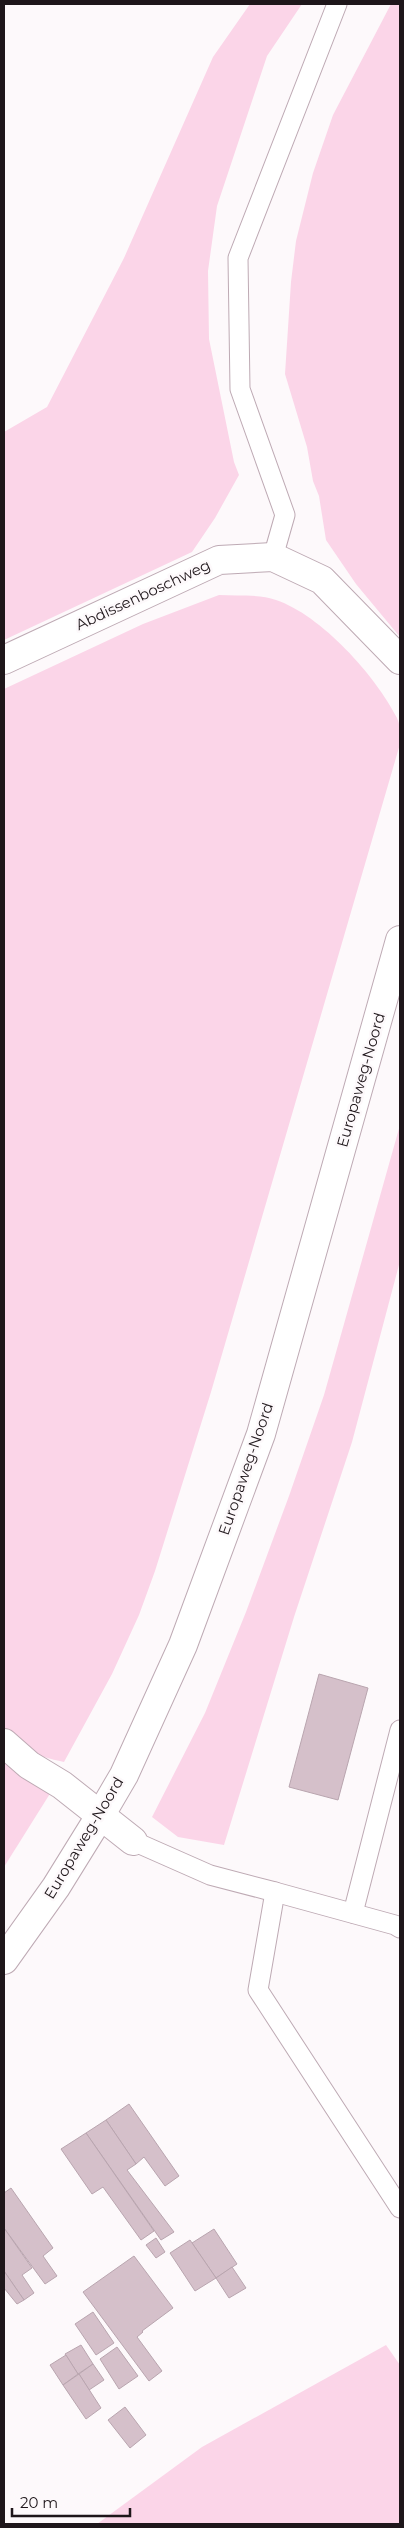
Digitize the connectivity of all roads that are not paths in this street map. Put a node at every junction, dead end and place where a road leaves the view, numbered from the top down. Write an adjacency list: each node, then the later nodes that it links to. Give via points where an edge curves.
1 (337, 4): 2 (lane, via 238,258 240,389 285,515)
2 (273, 558): 3 (street, Abdissenboschweg, via 220,560); 4 (street, Abdissenboschweg, via 322,580)
3 (4, 660)
4 (400, 660)
5 (400, 940): 8 (street, Europaweg-Noord, via 261,1434 182,1645 124,1774)
6 (400, 1730): 11 (lane)
7 (4, 1743): 8 (street)
8 (100, 1816): 9 (street); 13 (street, Europaweg-Noord, via 56,1887)
9 (133, 1840): 10 (lane, via 210,1875)
10 (275, 1892): 11 (lane); 14 (lane, via 258,1990)
11 (353, 1913): 12 (lane)
12 (400, 1928)
13 (4, 1960)
14 (400, 2208)

